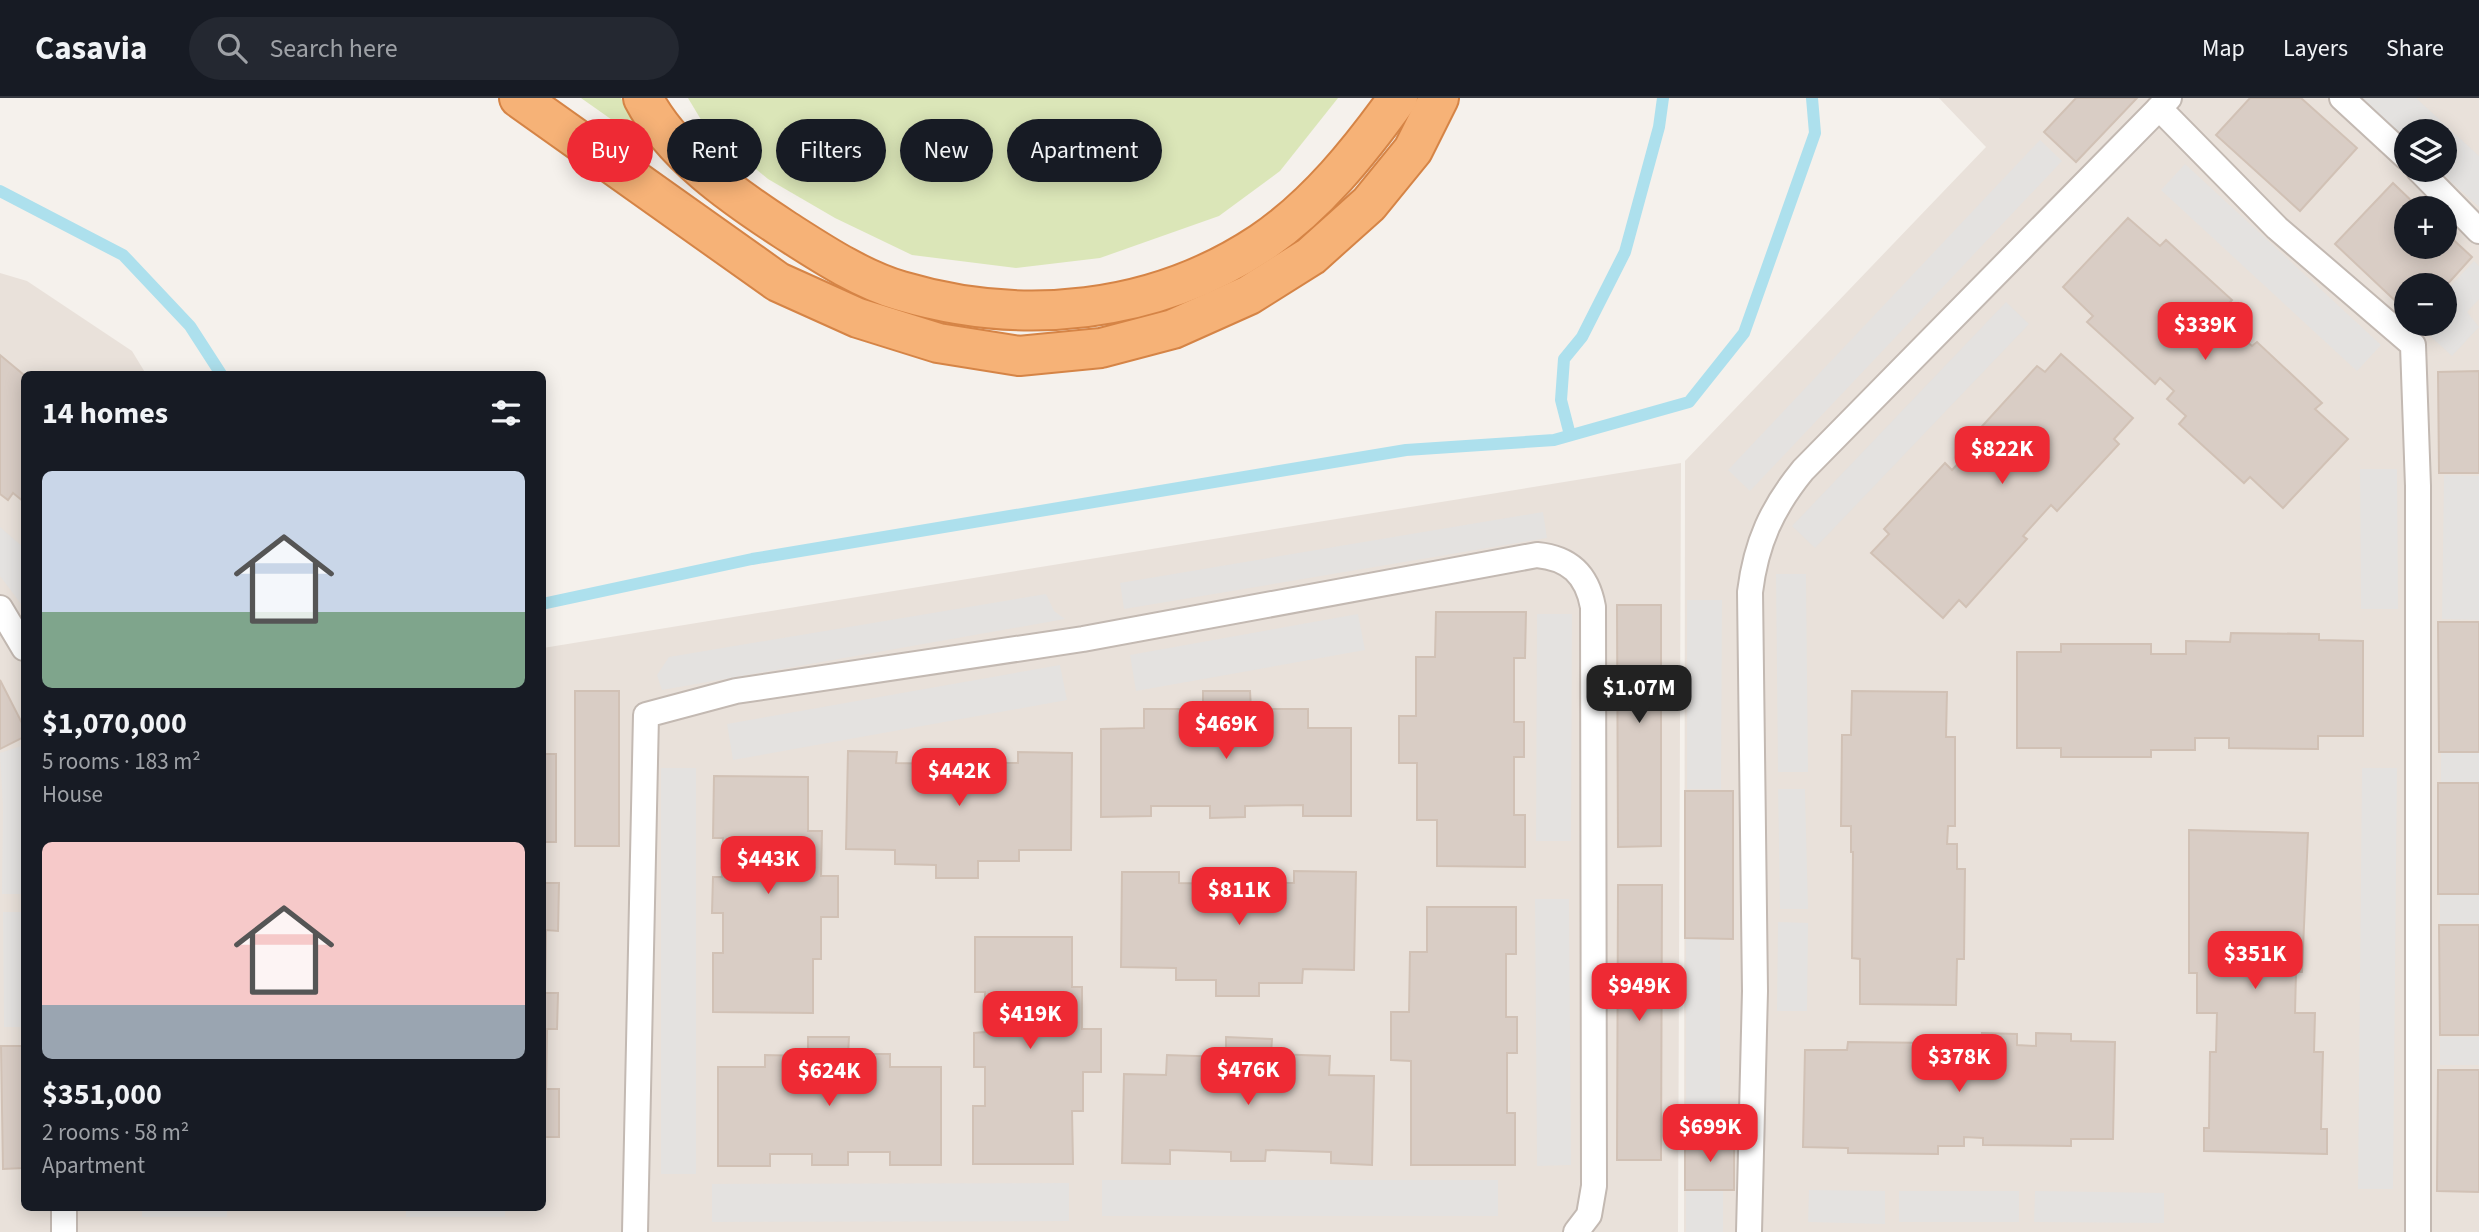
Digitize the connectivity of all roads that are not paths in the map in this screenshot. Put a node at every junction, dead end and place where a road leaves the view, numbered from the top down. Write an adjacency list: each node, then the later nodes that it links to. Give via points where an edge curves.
1 (519, 98): 4 (highway, via 778,282 858,318 938,343 1019,356 1101,348 1161,332 1249,295 1311,256 1369,204 1413,150)
2 (643, 98): 3 (highway, via 652,115 700,167 829,259 899,291 972,308 1049,313 1130,301 1192,279 1261,243 1315,198 1362,148)
3 (1398, 98)
4 (1439, 98)
5 (2342, 98): 7 (lane)
6 (2164, 103): 16 (lane, via 1803,470 1764,527 1750,592 1755,991); 17 (lane, via 2277,228 2413,345 2418,486)
7 (2394, 146)
8 (2431, 182): 9 (lane)
9 (2479, 231)
10 (0, 608): 11 (lane)
11 (21, 643)
12 (64, 1211): 13 (lane)
13 (65, 1232)
14 (635, 1232): 15 (lane, via 646,715 736,691 1083,639 1536,555 1564,561 1576,569 1585,580 1592,607 1594,1186 1589,1215)
15 (1576, 1232)
16 (1749, 1232)
17 (2418, 1232)

